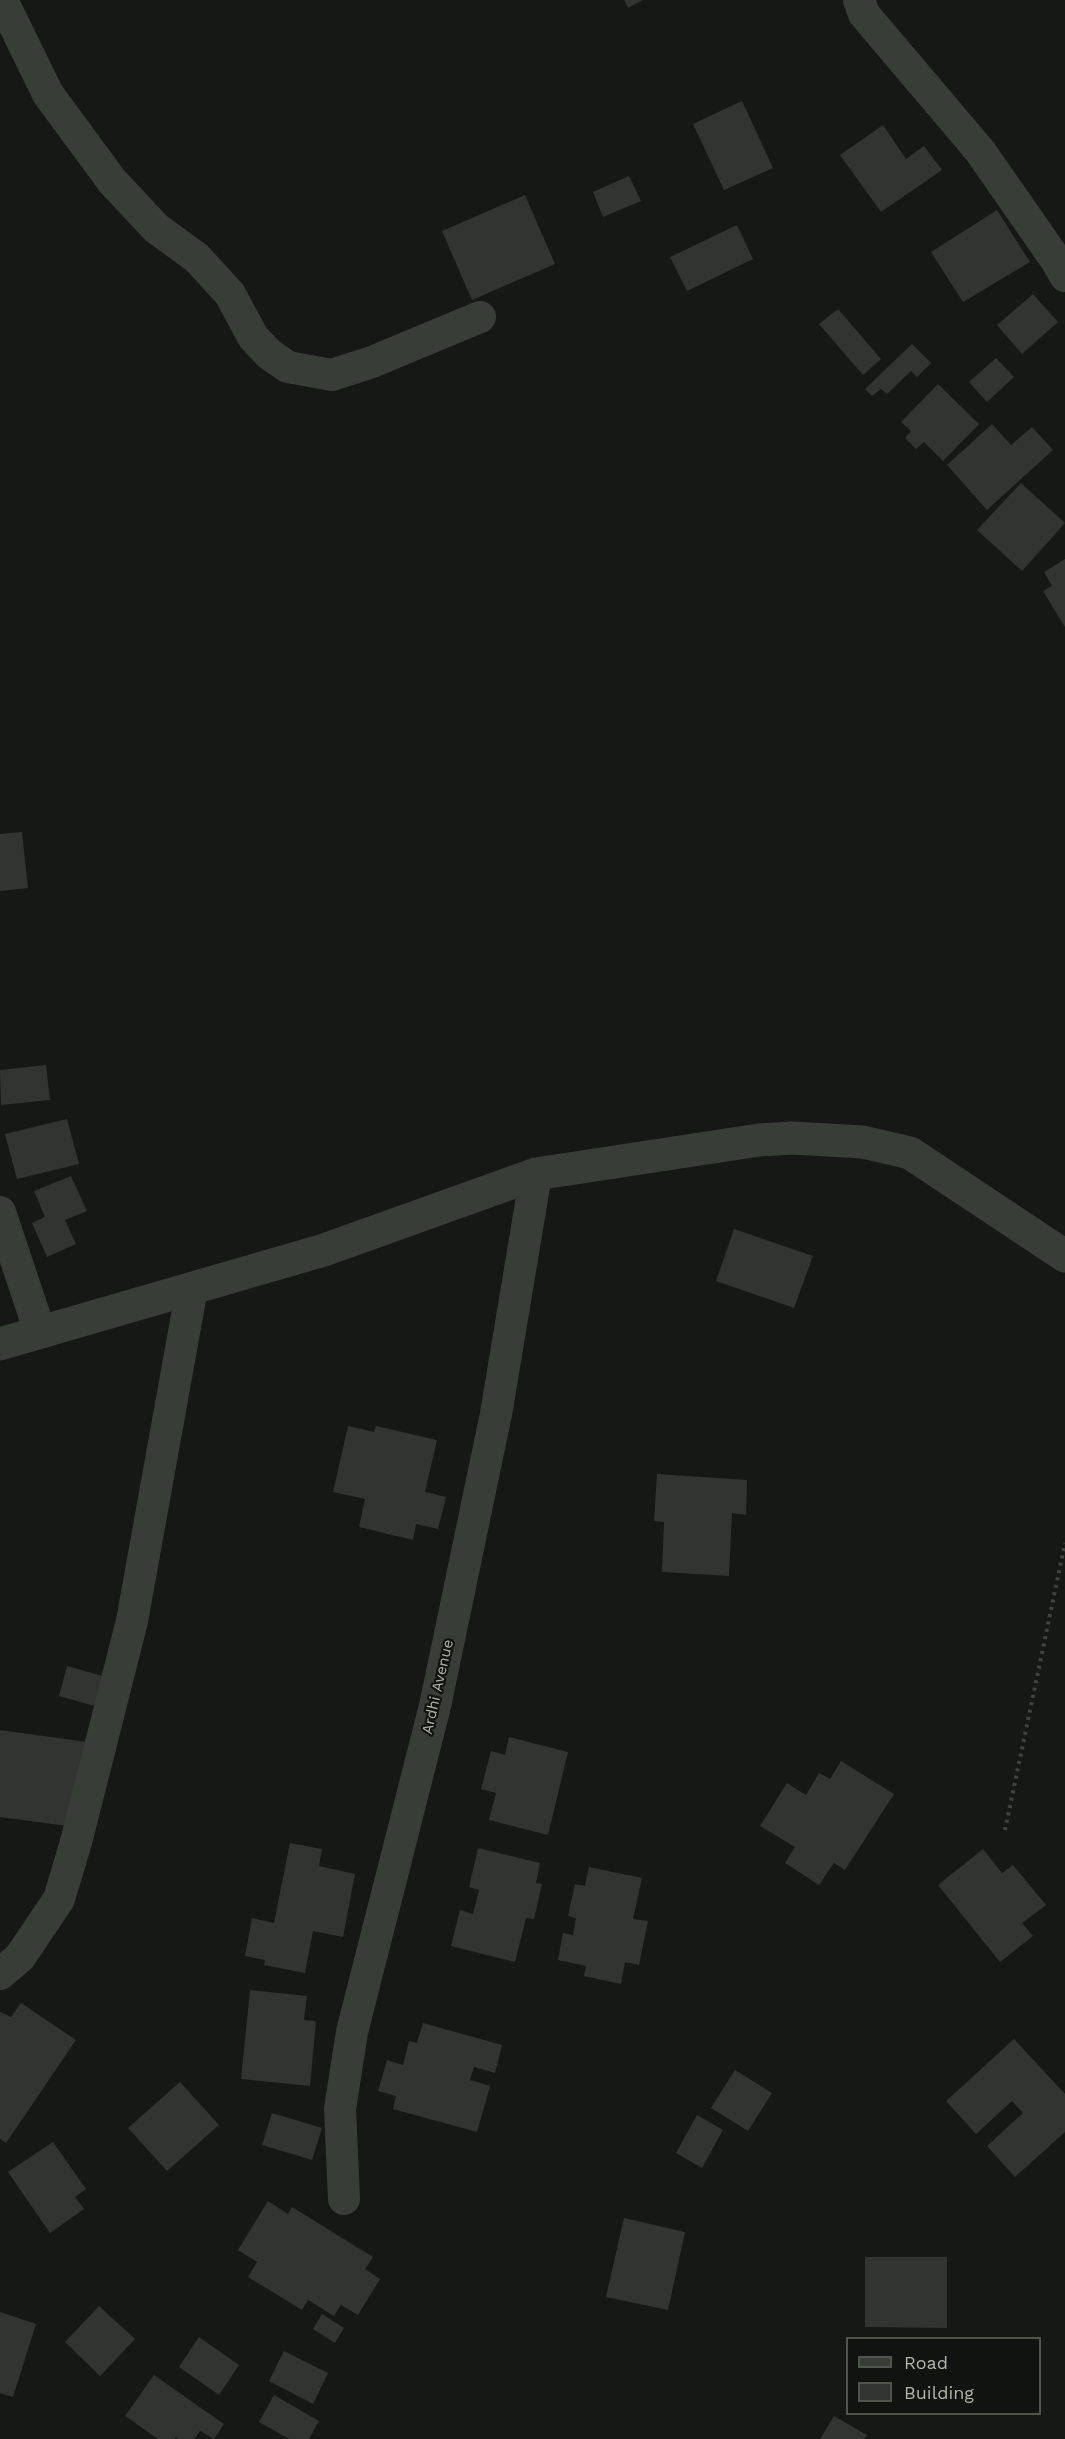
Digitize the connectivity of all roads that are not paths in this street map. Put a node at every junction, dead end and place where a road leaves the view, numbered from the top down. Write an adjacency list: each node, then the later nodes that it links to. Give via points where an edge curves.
1 (2, 0): 4 (street, via 48,94 112,181 156,228 196,258 230,294 253,337 288,367 332,375)
2 (859, 0): 3 (street, via 864,14 980,151)
3 (1065, 276)
4 (480, 317)
5 (536, 1174): 7 (street, via 759,1140 863,1142 910,1153); 8 (street, via 324,1250); 12 (street, Ardhi Avenue, via 496,1414 435,1706 352,2032 340,2109)
6 (0, 1212): 9 (street)
7 (1060, 1247)
8 (192, 1287): 9 (street); 11 (street, via 132,1621 76,1842 59,1899 20,1957)
9 (40, 1332): 10 (street)
10 (0, 1344)
11 (0, 1974)
12 (344, 2199)

